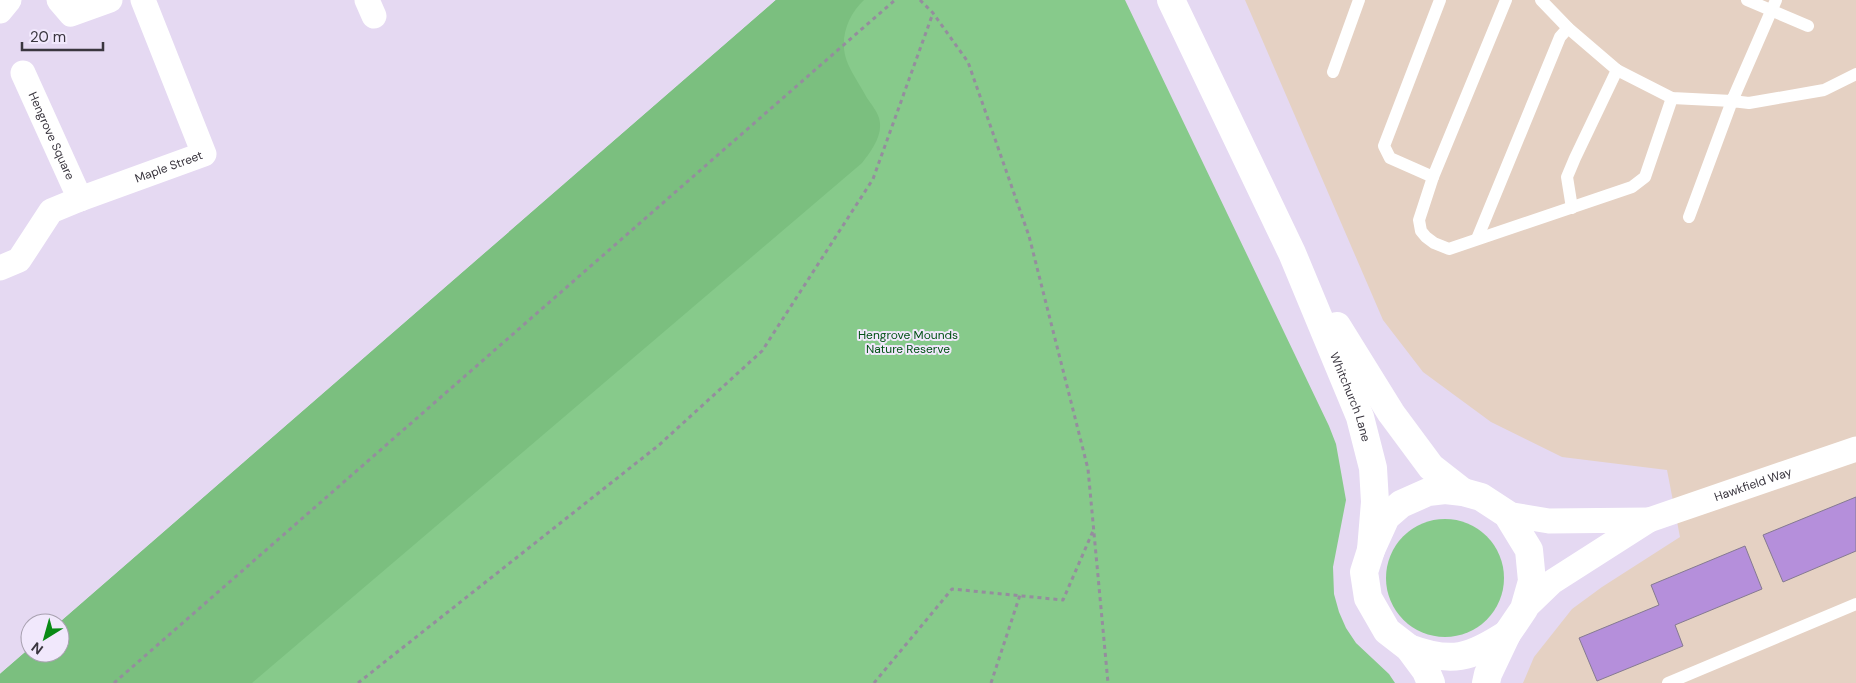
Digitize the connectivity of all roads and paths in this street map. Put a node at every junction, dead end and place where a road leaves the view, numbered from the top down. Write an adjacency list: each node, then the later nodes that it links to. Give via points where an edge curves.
1 (8, 0): 14 (street)
2 (110, 0): 13 (street)
3 (143, 0): 25 (street, Maple Street, via 204,154)
4 (895, 0): 42 (path)
5 (920, 0): 15 (path)
6 (1171, 0): 29 (street, Whitchurch Lane)
7 (1359, 0): 19 (lane)
8 (1440, 0): 24 (lane, via 1384,146 1390,158)
9 (1506, 0): 24 (lane)
10 (1541, 0): 17 (lane)
11 (1747, 0): 12 (lane)
12 (1774, 5): 16 (lane); 23 (lane)
13 (65, 7)
14 (0, 11)
15 (933, 13): 35 (path, via 968,62 1029,236 1088,468); 43 (path, via 873,179 762,350 659,445)
16 (1808, 26)
17 (1568, 28): 18 (lane); 28 (lane, via 1560,37)
18 (1617, 70): 22 (lane); 26 (lane, via 1567,177)
19 (1333, 72)
20 (22, 73): 25 (street, Hengrove Square)
21 (1856, 74): 23 (lane, via 1824,90 1749,102)
22 (1672, 98): 23 (lane); 26 (lane, via 1645,177 1632,187)
23 (1732, 101): 27 (lane)
24 (1434, 177): 28 (lane, via 1419,220 1421,231 1434,243 1449,248)
25 (80, 199): 30 (street, Maple Street, via 51,212 19,260)
26 (1572, 208): 28 (lane)
27 (1689, 217)
28 (1477, 239)
29 (1292, 253): 32 (street, Whitchurch Lane, via 1391,413 1431,467); 36 (street, Whitchurch Lane, via 1360,417 1373,468 1375,502)
30 (0, 268)
31 (1856, 449): 34 (street, Hawkfield Way)
32 (1463, 492): 33 (street, Whitchurch Lane, via 1481,496); 36 (street, Whitchurch Lane, via 1428,492 1401,504 1386,517)
33 (1507, 514): 34 (street, Hawkfield Way, via 1549,521); 39 (street, Whitchurch Lane, via 1529,550 1532,581)
34 (1649, 520): 39 (street, Hawkfield Way, via 1552,582)
35 (1094, 530): 37 (path, via 1063,600); 46 (path)
36 (1371, 550): 41 (street, Whitchurch Lane, via 1364,572 1368,598 1387,631)
37 (1020, 595): 44 (path, via 952,589); 45 (path)
38 (1856, 604): 49 (lane)
39 (1524, 609): 40 (street, Whitchurch Lane)
40 (1507, 634): 41 (street, Whitchurch Lane, via 1482,650 1458,657 1430,656); 48 (street, Whitchurch Lane)
41 (1409, 648): 47 (street, Whitchurch Lane)
42 (114, 683)
43 (358, 683)
44 (874, 683)
45 (990, 683)
46 (1108, 683)
47 (1432, 683)
48 (1486, 683)
49 (1668, 683)

